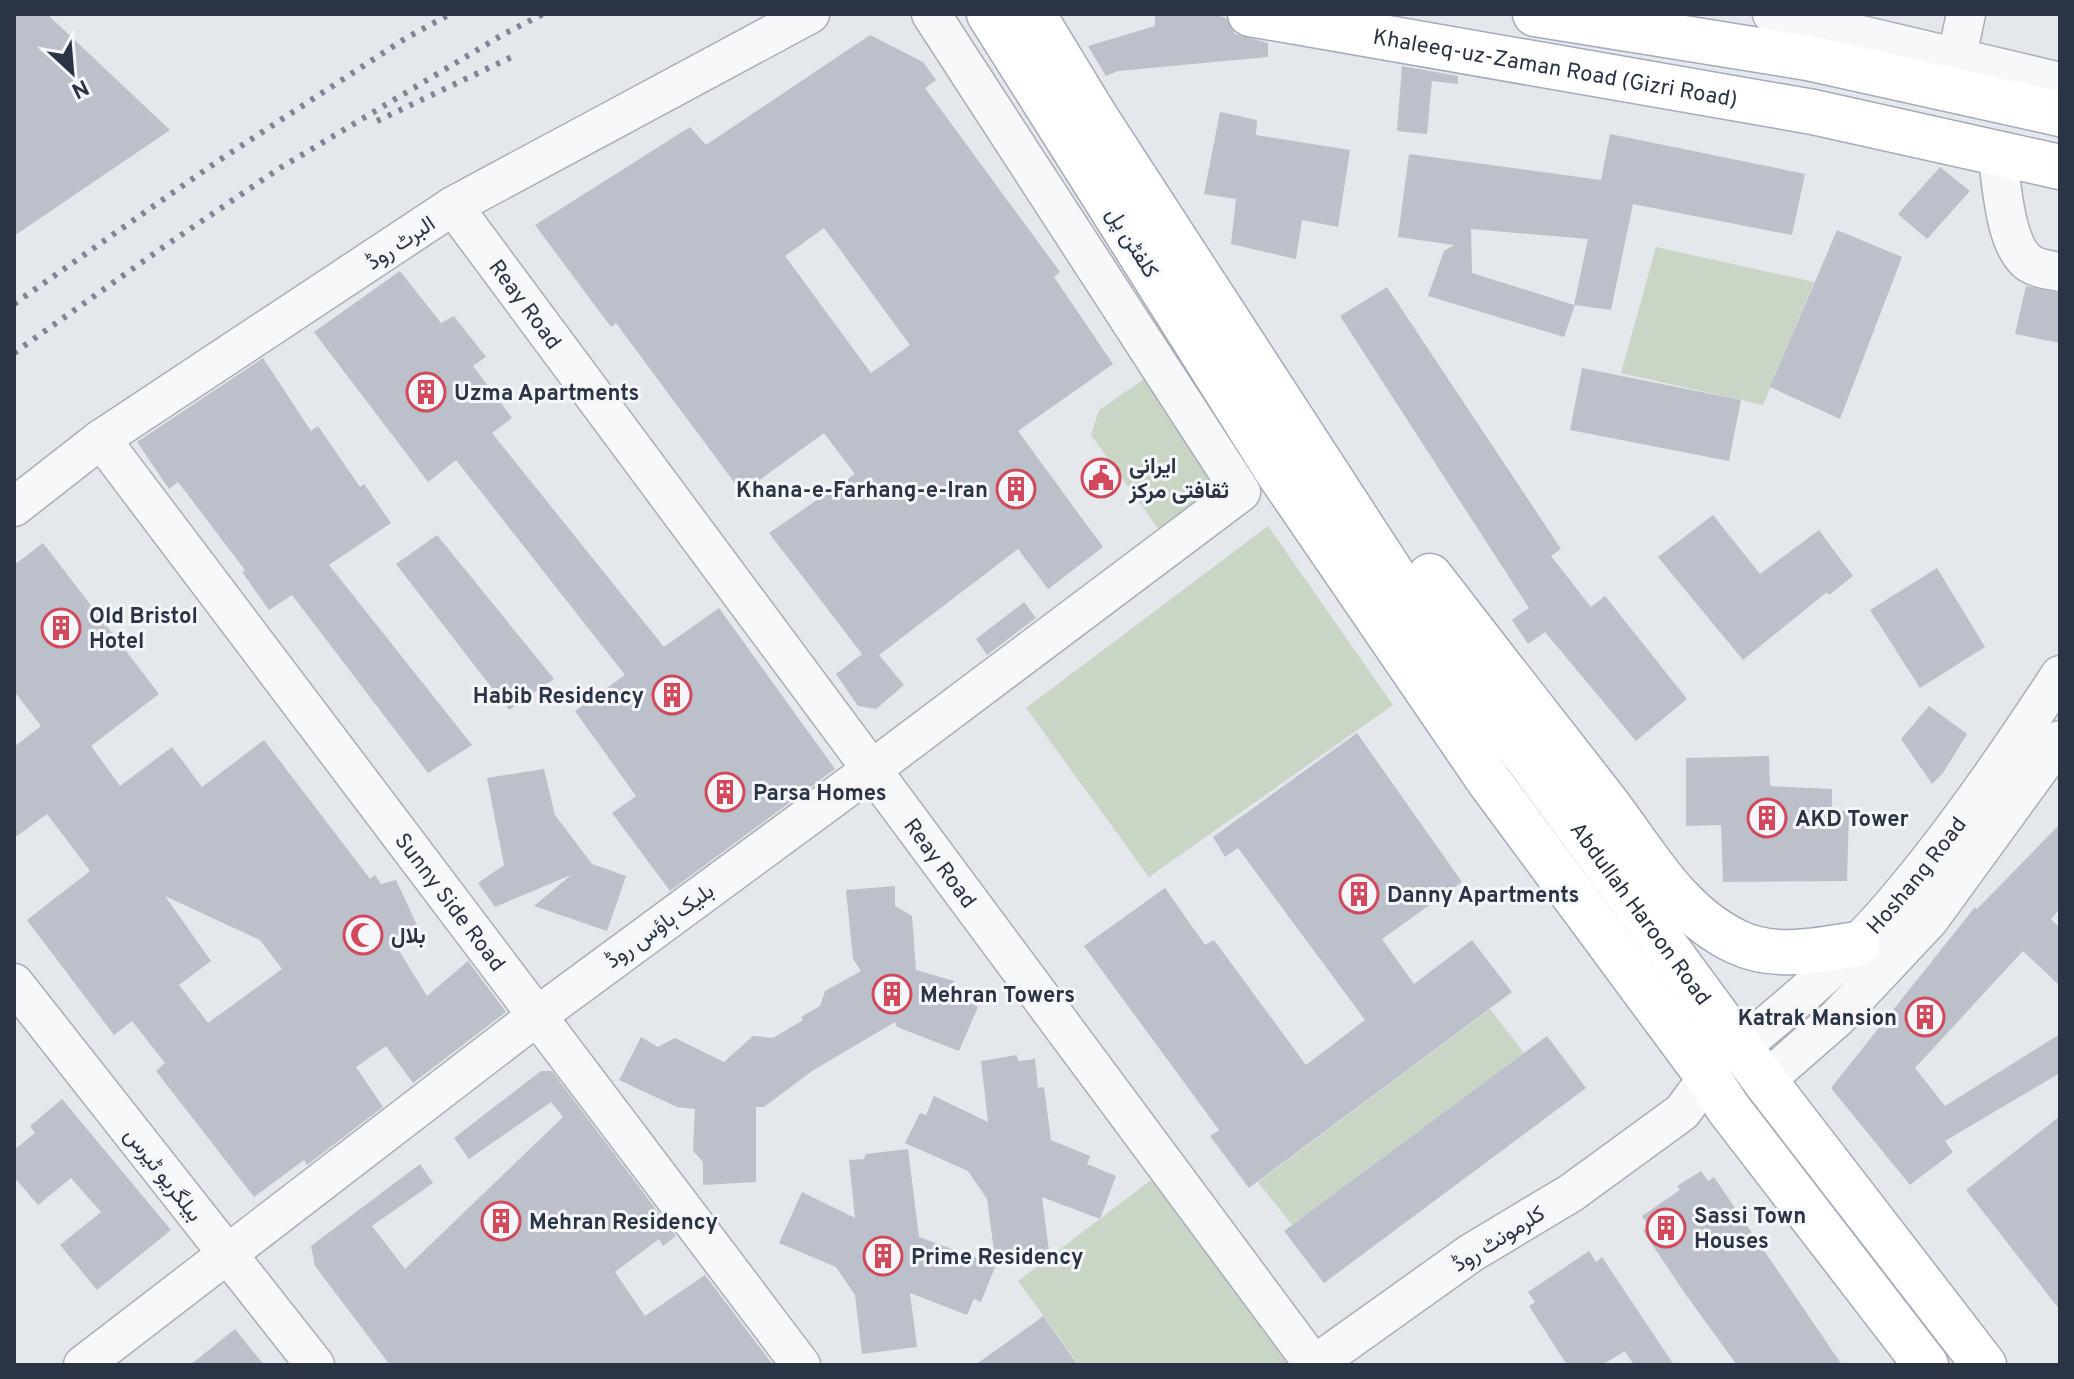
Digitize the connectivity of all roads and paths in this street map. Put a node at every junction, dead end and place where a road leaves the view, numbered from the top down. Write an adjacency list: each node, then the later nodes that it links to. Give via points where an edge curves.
1 (810, 14): 14 (street, البرٹ روڈ)
2 (931, 14): 17 (street)
3 (989, 14): 17 (main road, کلفٹن پل)
4 (1033, 14): 17 (main road, کلفٹن پل, via 1095,116)
5 (1250, 14): 12 (main road, Khaleeq-uz-Zaman Road (Gizri Road), via 1813,112)
6 (1535, 14): 8 (main road)
7 (1966, 14): 9 (street)
8 (1798, 27): 9 (street); 11 (main road)
9 (1957, 56): 10 (street)
10 (2060, 82)
11 (2060, 114)
12 (1997, 153): 13 (main road, Khaleeq-uz-Zaman Road (Gizri Road)); 15 (street, via 2009,223 2021,255 2034,266)
13 (2060, 167)
14 (453, 206): 16 (street, البرٹ روڈ); 21 (street, Reay Road)
15 (2060, 272)
16 (101, 439): 18 (street, البرٹ روڈ); 24 (street, Sunny Side Road)
17 (1288, 471): 21 (street, بلیک ہاؤس روڈ); 22 (main road, via 1407,547 1668,888 1706,923 1739,943 1781,953); 25 (main road, Abdullah Haroon Road, via 1399,584); 26 (main road, Abdullah Haroon Road, via 1489,781)
18 (14, 507)
19 (2060, 675): 22 (street, Hoshang Road, via 1928,862)
20 (2060, 740): 25 (street, Hoshang Road, via 1929,920 1837,1018)
21 (871, 770): 24 (street, بلیک ہاؤس روڈ); 31 (street, Reay Road)
22 (1857, 944): 25 (street, Hoshang Road)
23 (14, 983): 27 (street, بیلگریو ٹیرس)
24 (537, 1016): 27 (street, بلیک ہاؤس روڈ); 30 (street, Sunny Side Road)
25 (1753, 1064): 33 (main road, Abdullah Haroon Road)
26 (1718, 1093): 31 (street, کلرمونٹ روڈ, via 1682,1112 1571,1193 1471,1253); 32 (main road, Abdullah Haroon Road)
27 (226, 1253): 28 (street, بلیک ہاؤس روڈ); 29 (street, بیلگریو ٹیرس)
28 (83, 1365)
29 (315, 1365)
30 (801, 1365)
31 (1314, 1365)
32 (1926, 1365)
33 (1984, 1365)

